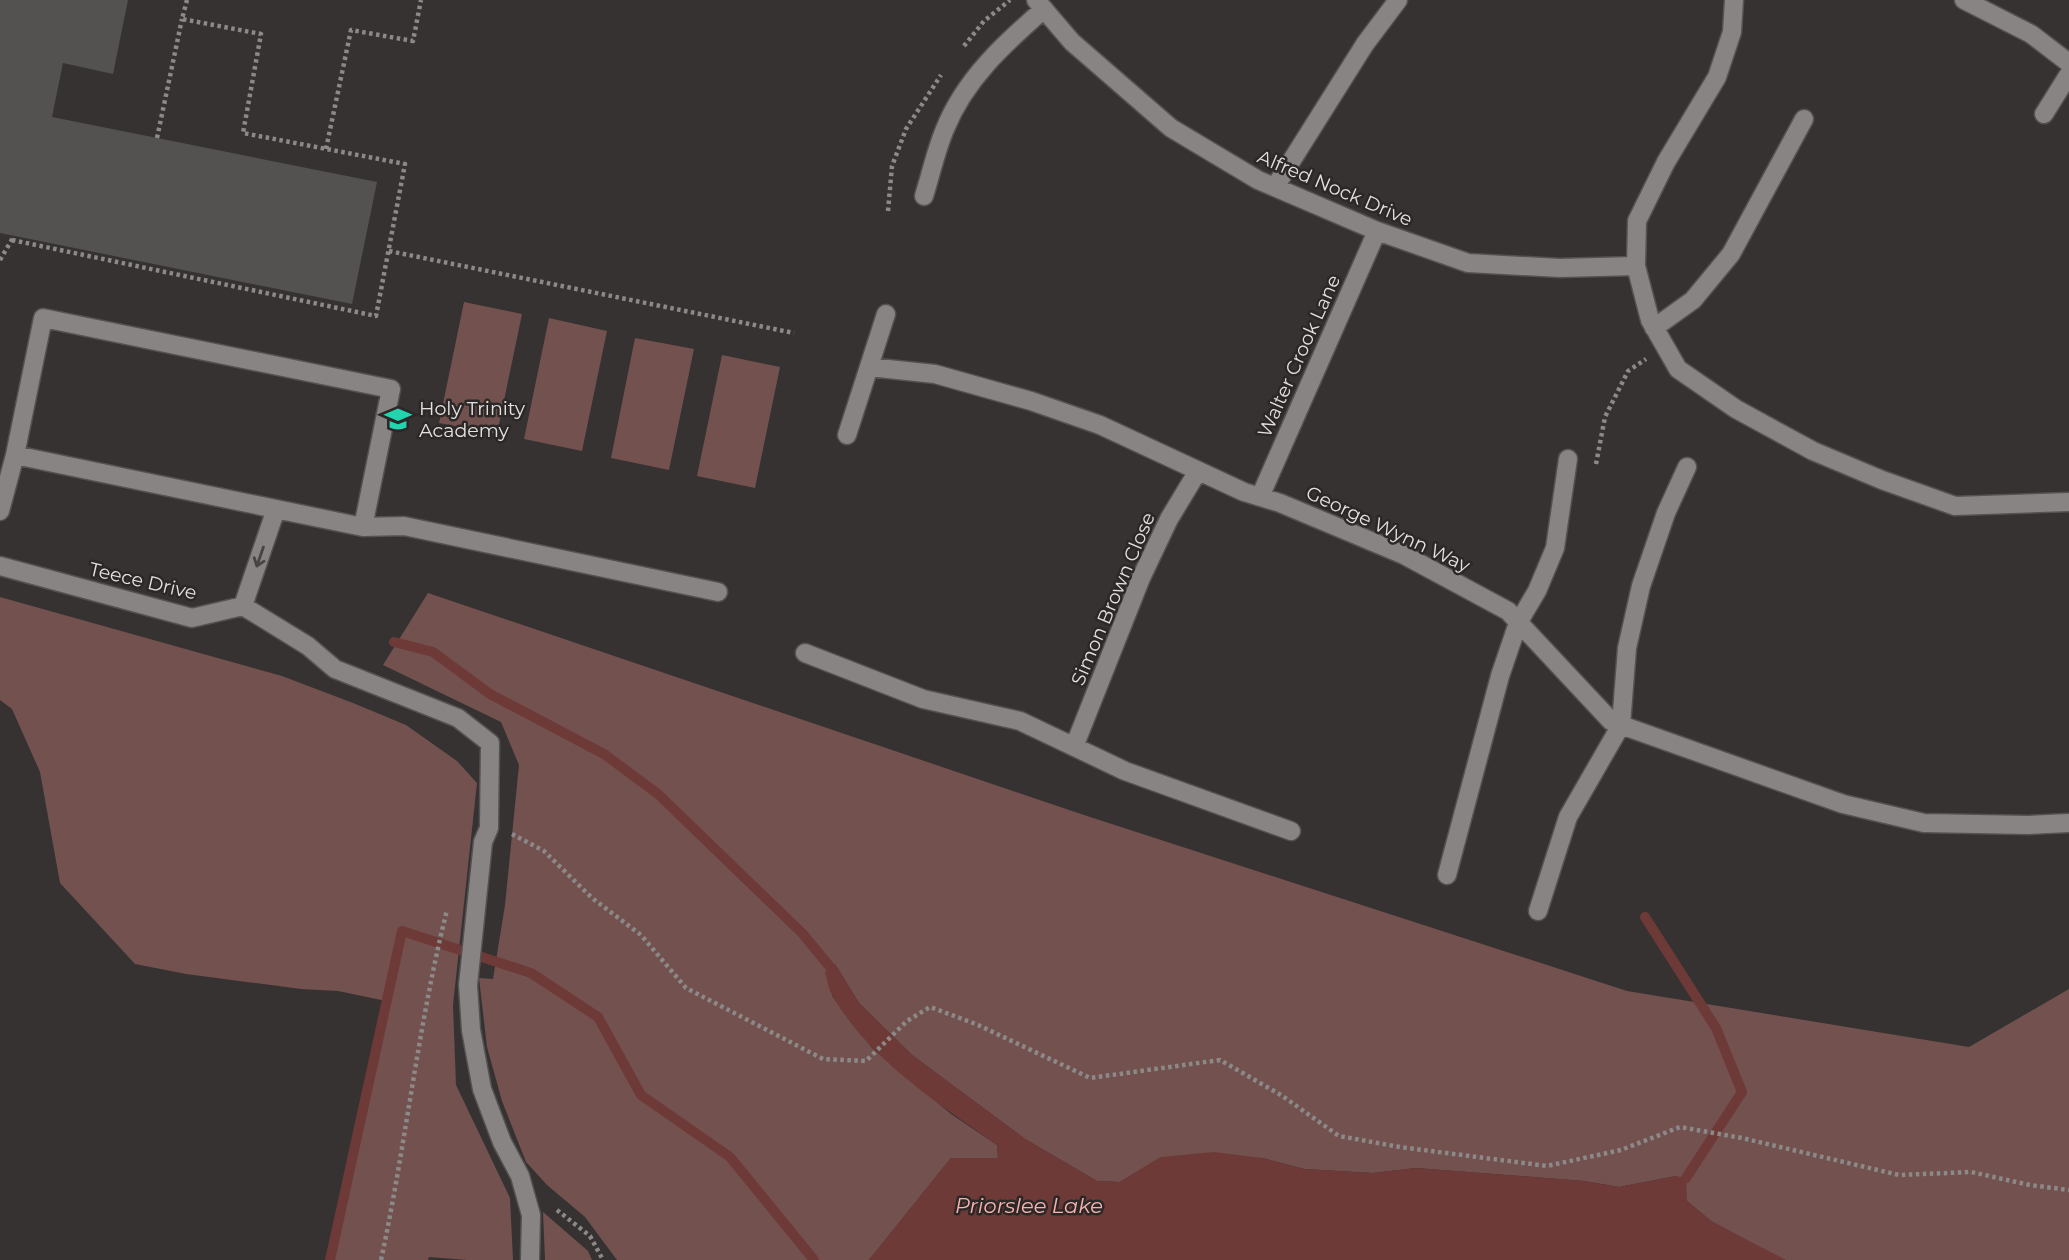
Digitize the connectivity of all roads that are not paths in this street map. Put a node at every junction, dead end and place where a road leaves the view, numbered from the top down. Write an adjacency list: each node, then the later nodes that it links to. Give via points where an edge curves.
1 (1398, 0): 9 (street)
2 (1734, 0): 12 (street, via 1732,32 1717,77 1637,221)
3 (1964, 0): 5 (street, via 2031,34)
4 (1040, 5): 9 (street, Alfred Nock Drive, via 1072,42 1171,128); 10 (street, via 970,84 945,127)
5 (2069, 64)
6 (2069, 74): 7 (street)
7 (2044, 114)
8 (1804, 119): 14 (street, via 1731,254 1693,300)
9 (1275, 187): 11 (street, Alfred Nock Drive)
10 (924, 196)
11 (1377, 231): 12 (street, Alfred Nock Drive, via 1468,263); 21 (street, Walter Crook Lane)
12 (1636, 266): 14 (street)
13 (886, 314): 15 (street)
14 (1654, 328): 22 (street, via 1678,369 1736,410 1813,451 1882,480 1955,506)
15 (869, 367): 16 (street); 20 (street, George Wynn Way, via 936,374 1031,401 1100,425)
16 (847, 435)
17 (15, 456): 23 (street); 24 (street); 25 (street, via 43,318 279,366 391,389)
18 (1568, 459): 29 (street, via 1555,548)
19 (1687, 467): 31 (street, via 1641,586 1627,648)
20 (1198, 471): 21 (street, George Wynn Way); 32 (street, Simon Brown Close, via 1140,578)
21 (1260, 497): 29 (street, George Wynn Way, via 1404,555 1508,611)
22 (2069, 502)
23 (276, 509): 25 (street); 28 (street, one-way to 28)
24 (0, 511)
25 (363, 527): 27 (street, via 404,526)
26 (0, 566): 28 (street, Teece Drive, via 192,618)
27 (718, 592)
28 (243, 606): 37 (street, via 308,646 335,669 458,718 490,743 489,828 482,842 467,985 482,1089 531,1215)
29 (1518, 623): 31 (street, George Wynn Way, via 1611,721); 35 (street)
30 (805, 653): 32 (street, via 923,699 1020,721)
31 (1621, 724): 33 (street, George Wynn Way, via 1843,804 1924,823); 36 (street, via 1568,817)
32 (1074, 747): 34 (street, via 1125,771)
33 (2069, 823)
34 (1291, 831)
35 (1447, 875)
36 (1538, 911)
37 (530, 1260)

